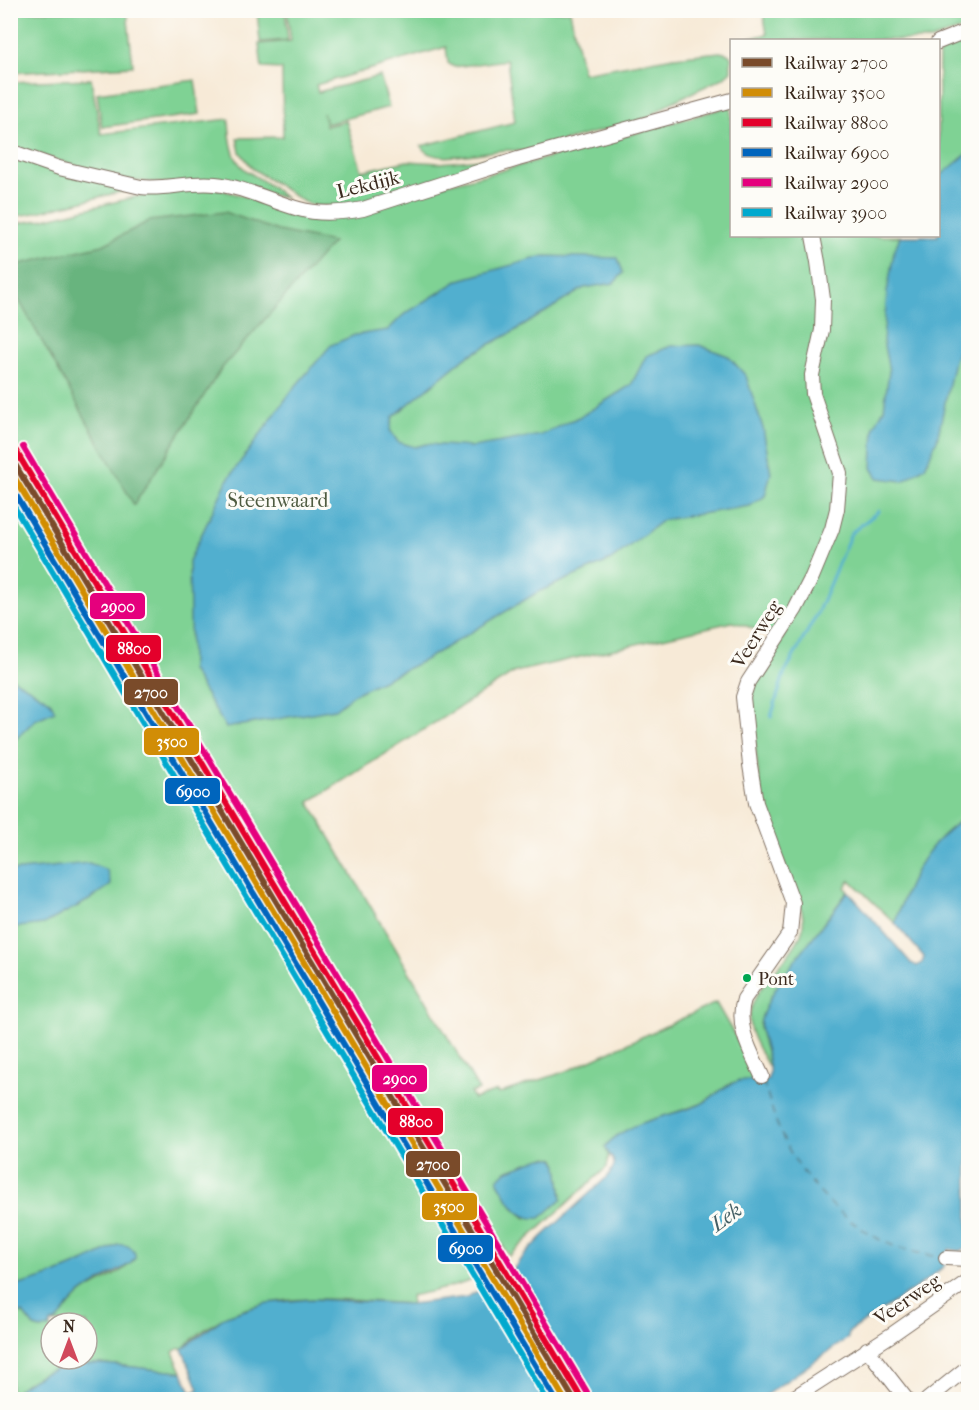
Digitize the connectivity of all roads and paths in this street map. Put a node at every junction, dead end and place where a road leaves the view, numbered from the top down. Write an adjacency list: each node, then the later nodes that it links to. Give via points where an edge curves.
1 (969, 30): 2 (street)
2 (940, 42)
3 (730, 101): 4 (street, Lekdijk, via 518,159 347,212 299,209 214,183 141,187 59,168)
4 (10, 151)
5 (813, 237): 6 (street, Veerweg, via 823,299 813,394 840,472 839,492 832,529 812,577 742,697 756,803 793,903 790,933 747,994 741,1009 742,1029)
6 (762, 1076)
7 (946, 1258): 8 (street, Veerweg)
8 (969, 1259)
9 (969, 1281): 10 (street, Veerweg)
10 (867, 1348): 12 (street, Veerweg); 13 (street)
11 (969, 1367): 14 (street)
12 (790, 1400)
13 (908, 1400)
14 (927, 1400)

